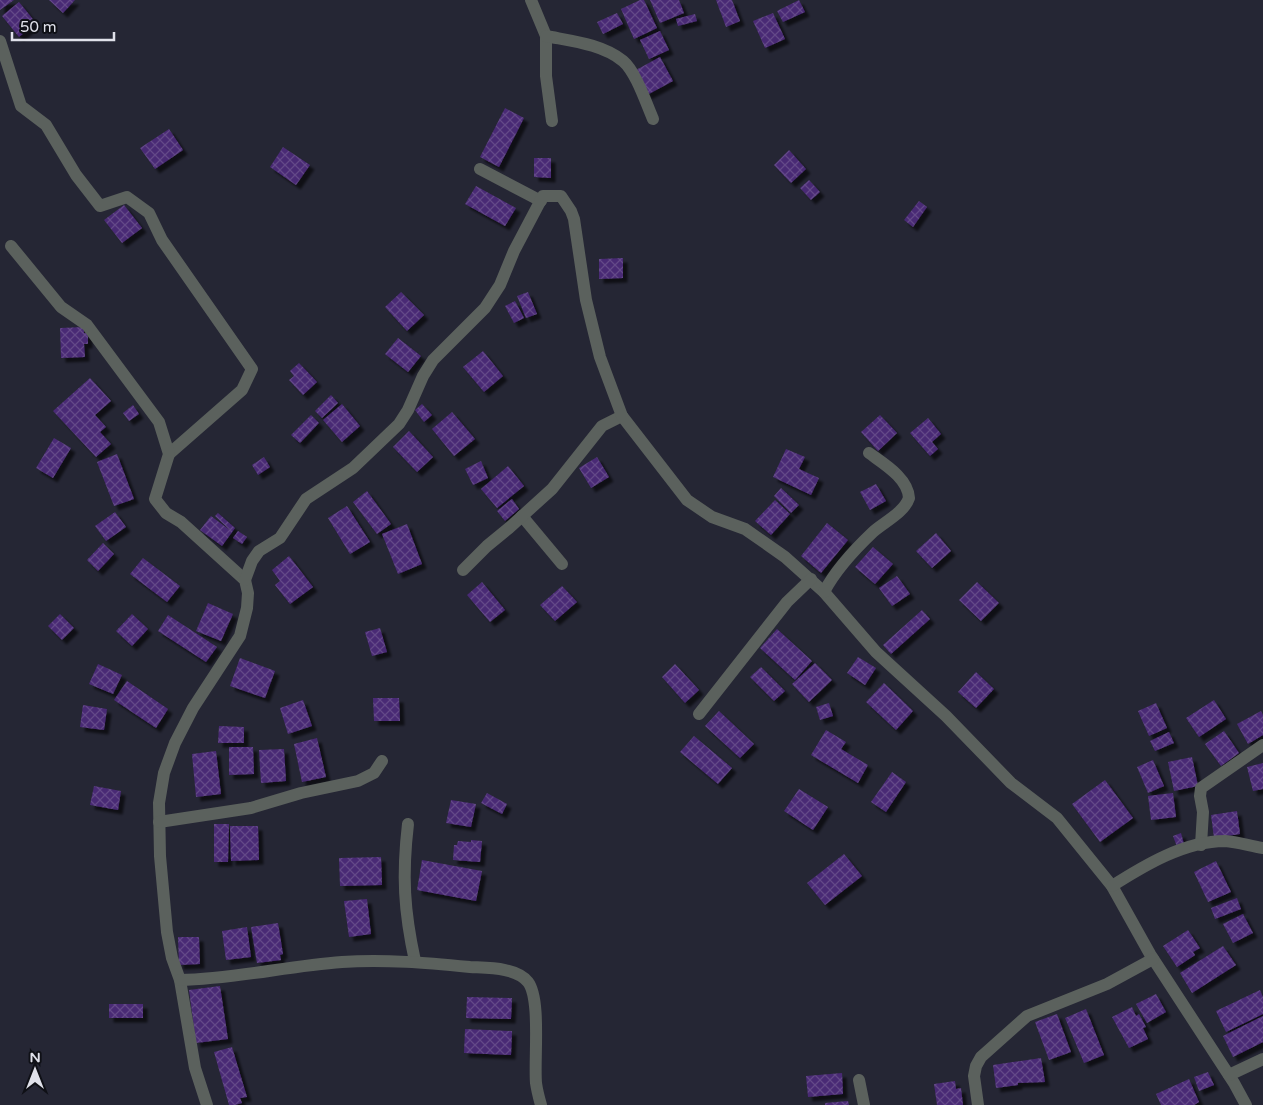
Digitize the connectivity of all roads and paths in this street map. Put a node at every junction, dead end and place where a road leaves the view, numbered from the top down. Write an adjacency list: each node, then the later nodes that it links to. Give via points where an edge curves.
1 (531, 0): 2 (street)
2 (546, 36): 4 (street, via 592,45 623,61); 5 (street, via 546,76)
3 (0, 41): 11 (street, via 21,106 46,125 76,175 100,206 127,197 149,213 162,240 252,369 242,390)
4 (653, 119)
5 (552, 122)
6 (480, 169): 7 (street)
7 (541, 201): 9 (street, via 543,196 561,196 571,211 586,300 600,357); 16 (street, via 500,285 485,308 433,360 399,424 353,468 306,499 280,538 259,551)
8 (11, 246): 11 (street, via 61,306 87,325 159,422)
9 (622, 416): 12 (street, via 602,426 552,489); 15 (street, via 687,500 706,514 745,529)
10 (869, 453): 17 (street, via 900,478 909,498 902,509 849,556)
11 (169, 454): 16 (street, via 155,499)
12 (522, 516): 13 (street); 14 (street)
13 (562, 564)
14 (463, 570)
15 (811, 579): 17 (street); 18 (street, via 787,602)
16 (245, 580): 21 (street, via 248,593 240,636 193,708 175,743 164,773)
17 (824, 592): 25 (street, via 876,652 946,716 1011,783 1057,818)
18 (700, 714)
19 (1263, 745): 23 (street, via 1200,788 1203,812)
20 (382, 761): 21 (street, via 374,773 358,781 251,808)
21 (159, 822): 28 (street, via 167,932)
22 (408, 824): 27 (street, via 404,893)
23 (1201, 845): 24 (street, via 1227,841); 25 (street, via 1166,856)
24 (1263, 848)
25 (1112, 886): 26 (street)
26 (1154, 959): 30 (street); 35 (street, via 1107,984 1027,1016 976,1066 974,1076)
27 (415, 961): 28 (street, via 342,962 219,979); 33 (street, via 505,970 529,983 534,1005 536,1082)
28 (180, 980): 32 (street, via 195,1068)
29 (1263, 1059): 30 (street)
30 (1229, 1075): 36 (street)
31 (859, 1080): 34 (street)
32 (207, 1105)
33 (541, 1105)
34 (864, 1105)
35 (978, 1105)
36 (1246, 1105)

